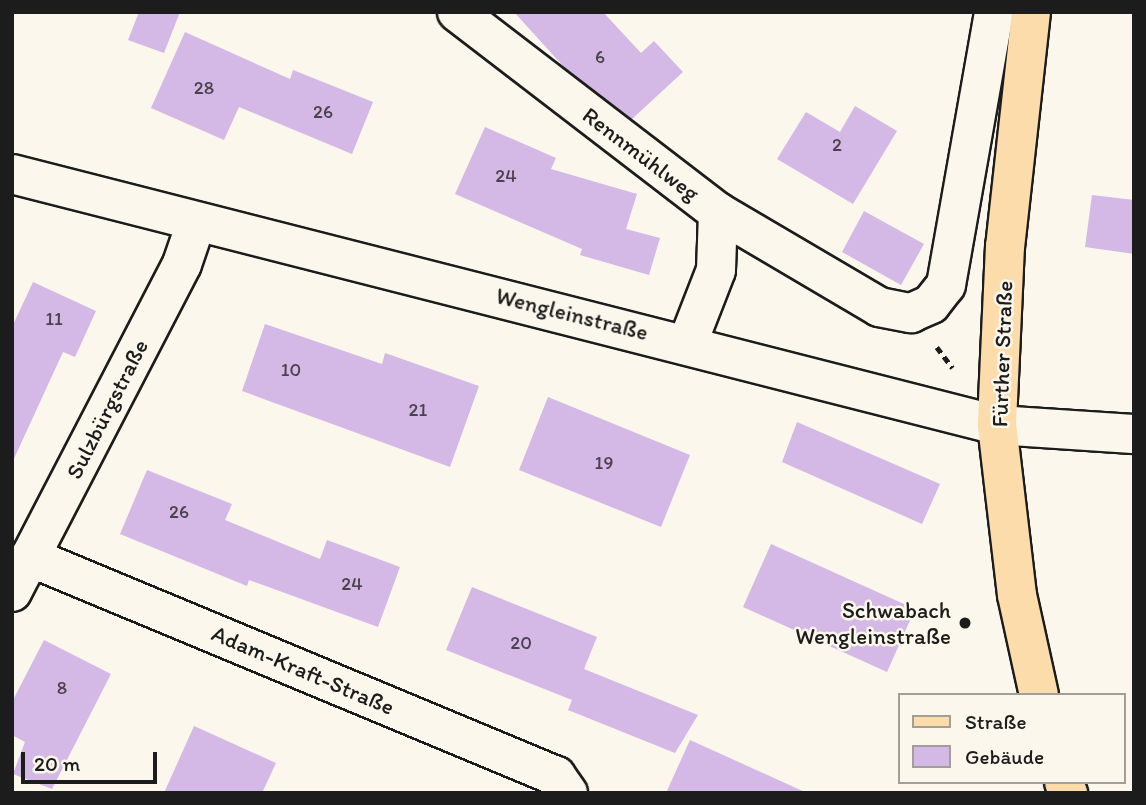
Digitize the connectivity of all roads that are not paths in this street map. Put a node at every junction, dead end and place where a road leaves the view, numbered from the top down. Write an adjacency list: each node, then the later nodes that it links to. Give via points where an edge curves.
1 (457, 12): 4 (street, Rennmühlweg)
2 (1018, 15): 4 (street, via 946,285 932,304 911,313 879,307); 7 (main road, Fürther Straße)
3 (12, 174): 5 (street, Wengleinstraße)
4 (718, 212): 6 (street, Rennmühlweg, via 716,270)
5 (196, 223): 6 (street, Wengleinstraße); 9 (street, Sulzbürgstraße, via 182,264)
6 (688, 342): 7 (street, Wengleinstraße)
7 (997, 425): 8 (street, Wengleinstraße); 11 (main road, Fürther Straße, via 1017,595)
8 (1134, 434)
9 (30, 557): 10 (street, Sulzbürgstraße); 12 (street, Adam-Kraft-Straße, via 556,776)
10 (12, 592)
11 (1039, 693)
12 (568, 793)

